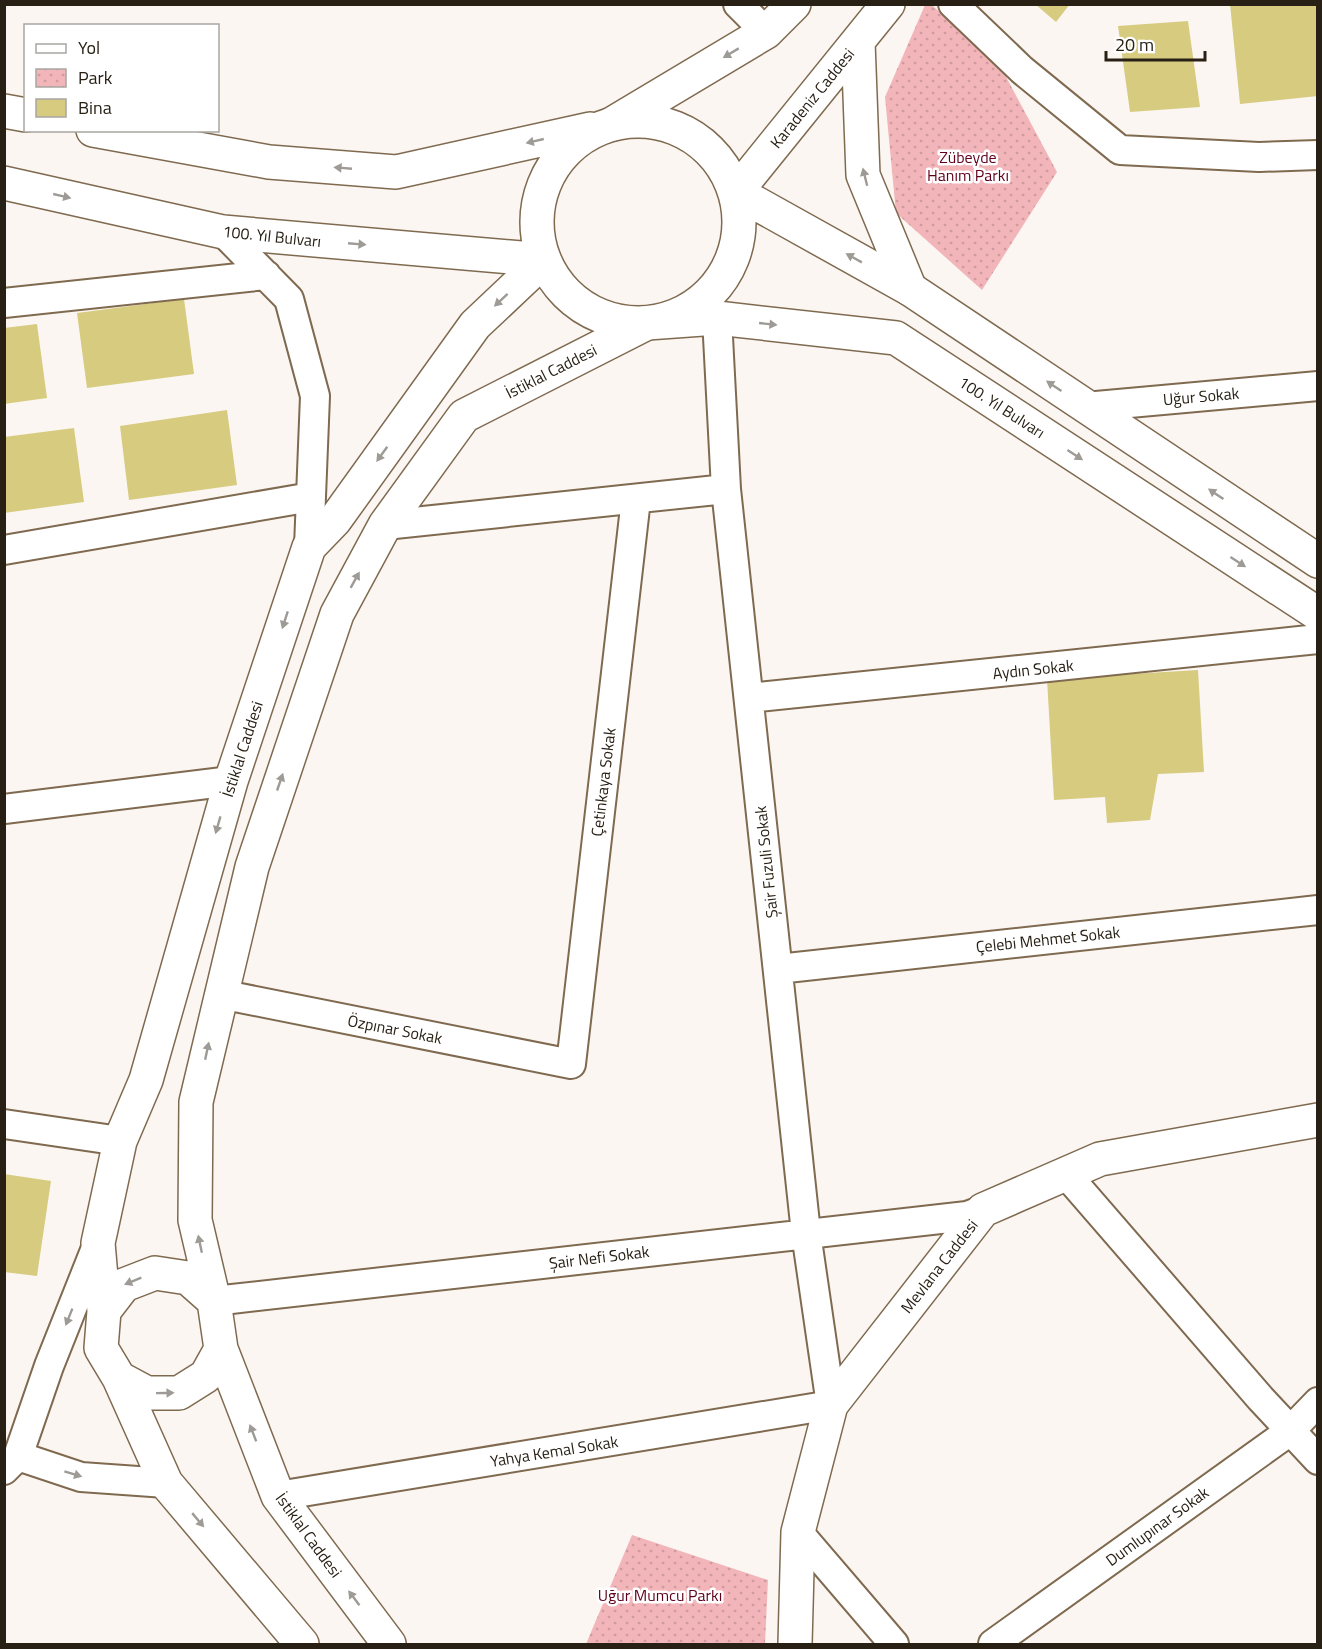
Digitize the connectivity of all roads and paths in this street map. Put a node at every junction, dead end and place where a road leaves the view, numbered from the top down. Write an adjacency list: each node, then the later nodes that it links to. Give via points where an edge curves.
1 (738, 4): 5 (street)
2 (794, 4): 5 (main road)
3 (888, 4): 6 (main road, Karadeniz Caddesi)
4 (953, 4): 11 (street, via 1023,70 1120,150 1259,157)
5 (766, 32): 9 (main road, one-way to 9)
6 (858, 42): 13 (main road, Karadeniz Caddesi); 17 (main road, one-way to 6, via 862,175)
7 (4, 111): 8 (main road)
8 (24, 115)
9 (612, 124): 10 (main road, one-way to 10, via 396,172 269,162); 13 (main road, via 643,121 674,127 701,142 722,165); 15 (main road, via 580,138 550,172 540,193 536,227)
10 (104, 132)
11 (1317, 155)
12 (4, 183): 14 (main road, 100. Yıl Bulvarı, one-way to 14)
13 (736, 192): 17 (main road, one-way to 13); 20 (main road, via 740,222 735,252 722,279 702,300 676,316)
14 (223, 232): 15 (main road, 100. Yıl Bulvarı, one-way to 15); 16 (street)
15 (543, 260): 20 (main road, via 561,288 585,309 615,321); 27 (main road, İstiklal Caddesi, one-way to 27, via 475,325 335,520)
16 (266, 275): 18 (street); 24 (street, via 289,299 315,396)
17 (910, 289): 22 (main road, one-way to 17)
18 (4, 303)
19 (717, 318): 20 (main road, 100. Yıl Bulvarı); 23 (street, Şair Fuzuli Sokak); 30 (main road, 100. Yıl Bulvarı, one-way to 30, via 896,338)
20 (647, 323): 26 (main road, İstiklal Caddesi, via 464,416)
21 (1317, 386): 22 (street, Uğur Sokak)
22 (1085, 407): 29 (main road, one-way to 22)
23 (726, 489): 25 (street); 32 (street, Şair Fuzuli Sokak)
24 (311, 497): 27 (street); 28 (street)
25 (636, 499): 26 (street); 38 (street, Çetinkaya Sokak)
26 (385, 525): 37 (main road, İstiklal Caddesi, one-way to 26, via 252,867 337,614)
27 (309, 546): 33 (main road, İstiklal Caddesi, one-way to 33)
28 (4, 550)
29 (1317, 561)
30 (1317, 614)
31 (1317, 639): 32 (street, Aydın Sokak)
32 (748, 698): 36 (street, Şair Fuzuli Sokak)
33 (231, 781): 34 (street); 41 (main road, İstiklal Caddesi, one-way to 41, via 146,1080)
34 (4, 809)
35 (1317, 910): 36 (street, Çelebi Mehmet Sokak)
36 (778, 969): 44 (street, Şair Fuzuli Sokak)
37 (220, 994): 38 (street, Özpınar Sokak); 46 (main road, İstiklal Caddesi, one-way to 37, via 195,1220 196,1102)
38 (571, 1064)
39 (1317, 1120): 42 (main road, Mevlana Caddesi, via 1100,1159)
40 (4, 1124): 41 (street)
41 (120, 1141): 45 (main road, İstiklal Caddesi)
42 (1066, 1174): 43 (main road, Mevlana Caddesi); 52 (street)
43 (983, 1210): 44 (street, Şair Nefi Sokak, via 967,1216); 51 (main road, Mevlana Caddesi)
44 (806, 1233): 46 (street, Şair Nefi Sokak); 51 (street, Şair Fuzuli Sokak)
45 (98, 1243): 47 (main road, İstiklal Caddesi); 54 (street, one-way to 54)
46 (214, 1301): 47 (main road, one-way to 47, via 188,1278 155,1272 124,1285); 48 (main road)
47 (104, 1311): 49 (main road, via 101,1347)
48 (221, 1349): 49 (main road, one-way to 48, via 147,1393 179,1393 206,1376); 56 (main road, İstiklal Caddesi, one-way to 48)
49 (119, 1378): 55 (main road)
50 (1317, 1402): 52 (street, Dumlupınar Sokak)
51 (831, 1405): 56 (street, Yahya Kemal Sokak); 57 (main road, Mevlana Caddesi)
52 (1290, 1431): 53 (street); 62 (street, Dumlupınar Sokak)
53 (1317, 1460)
54 (11, 1463): 55 (street, one-way to 55, via 81,1477)
55 (166, 1483): 58 (main road, one-way to 58)
56 (278, 1496): 59 (main road, İstiklal Caddesi, one-way to 56)
57 (798, 1532): 60 (main road, Mevlana Caddesi); 61 (street)
58 (302, 1644)
59 (389, 1644)
60 (795, 1644)
61 (894, 1644)
62 (993, 1644)

